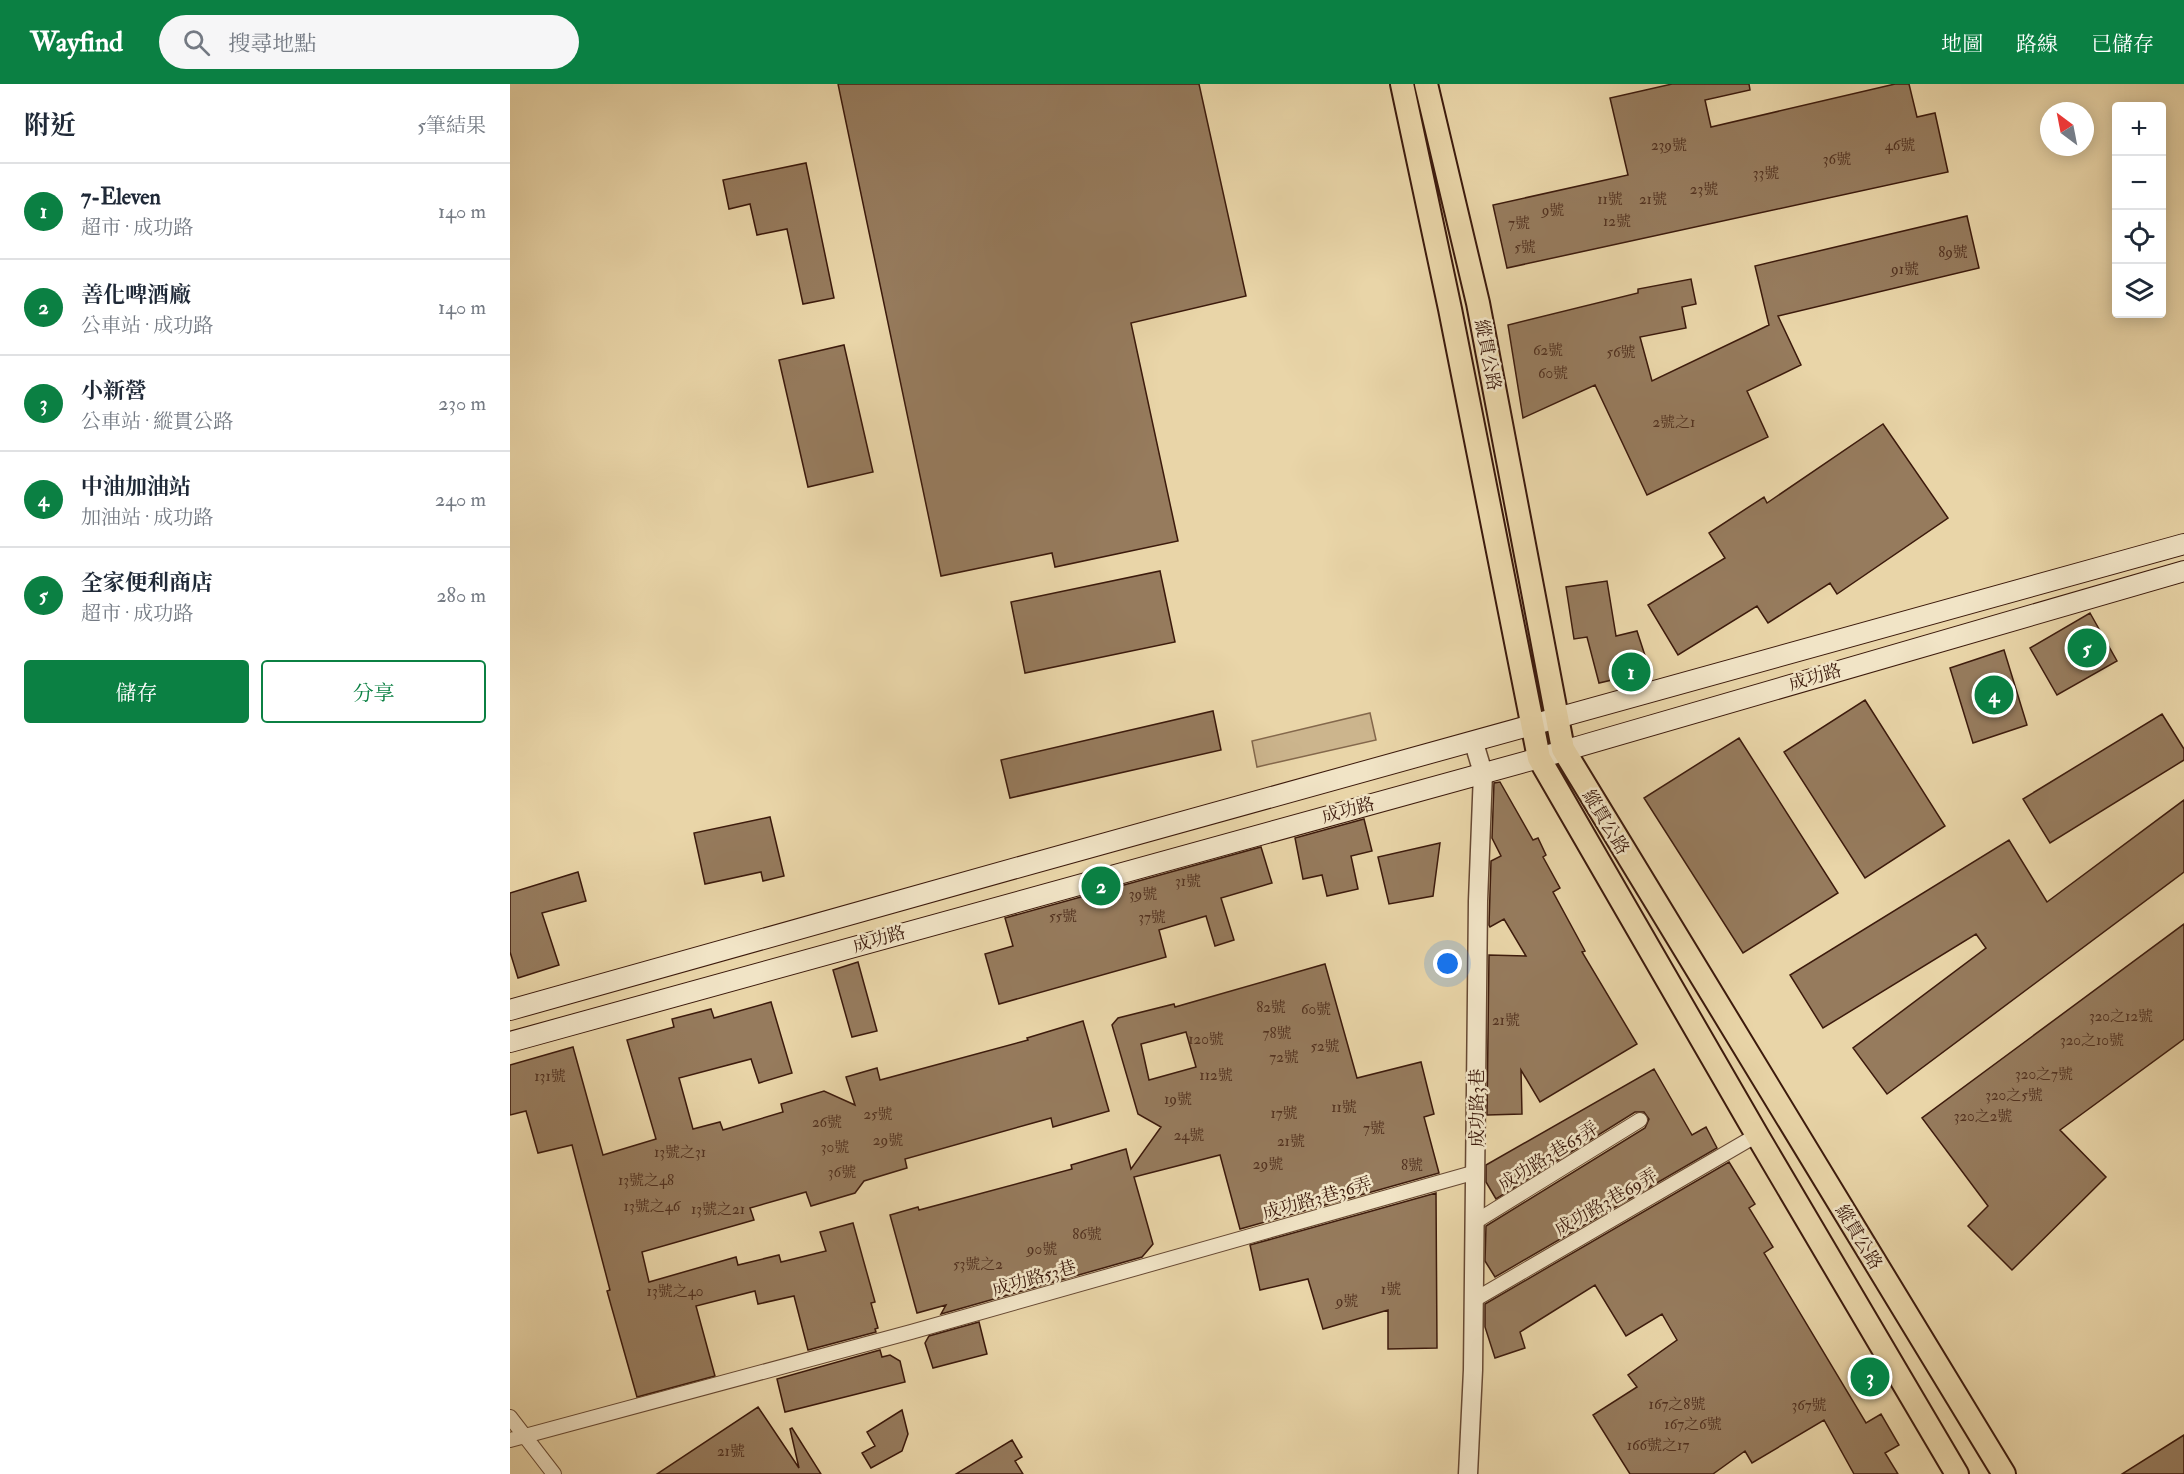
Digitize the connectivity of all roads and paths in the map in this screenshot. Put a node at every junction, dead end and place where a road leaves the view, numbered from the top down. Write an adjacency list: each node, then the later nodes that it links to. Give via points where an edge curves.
1 (1402, 84): 6 (main road, 縱貫公路)
2 (1426, 84): 5 (main road, 縱貫公路, via 1478,303)
3 (2184, 544): 5 (main road, 成功路)
4 (2184, 571): 8 (main road, 成功路)
5 (1556, 720): 6 (main road, 成功路); 8 (main road, 縱貫公路)
6 (1531, 727): 7 (main road, 成功路); 9 (main road, 縱貫公路)
7 (1474, 743): 10 (street, 成功路3巷); 11 (main road, 成功路)
8 (1563, 749): 9 (main road, 成功路); 25 (main road, 縱貫公路)
9 (1539, 758): 10 (main road, 成功路); 14 (main road, 縱貫公路)
10 (1483, 773): 12 (main road, 成功路); 15 (street, 成功路3巷)
11 (510, 1010)
12 (510, 1042)
13 (1640, 1120): 16 (street, 成功路3巷65弄)
14 (1756, 1135): 18 (street, 成功路3巷69弄); 24 (main road, 縱貫公路)
15 (1476, 1172): 16 (street, 成功路3巷); 17 (street, 成功路3巷36弄)
16 (1475, 1222): 18 (street, 成功路3巷)
17 (1168, 1258): 20 (street, 成功路53巷)
18 (1474, 1300): 23 (street, 成功路3巷)
19 (510, 1417): 20 (street)
20 (524, 1436): 21 (street, 成功路53巷); 22 (street)
21 (510, 1440)
22 (554, 1474)
23 (1468, 1474)
24 (1957, 1474)
25 (2004, 1474)

